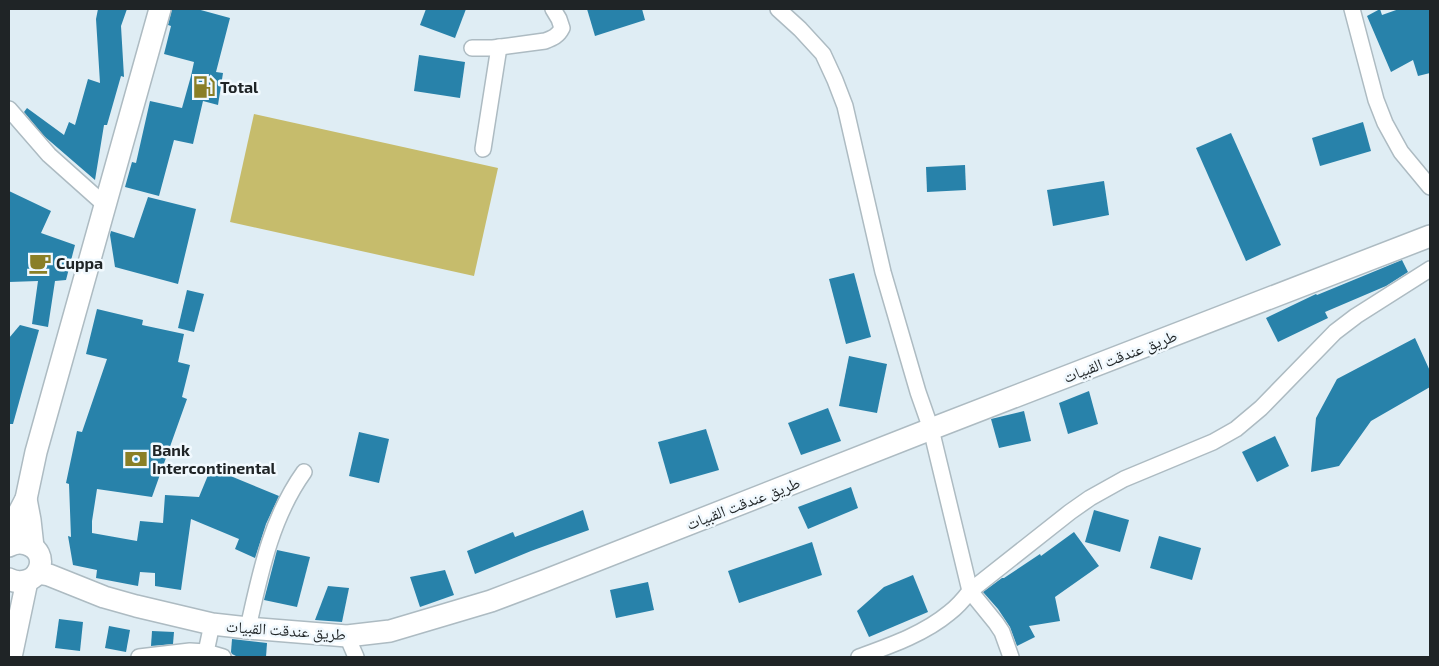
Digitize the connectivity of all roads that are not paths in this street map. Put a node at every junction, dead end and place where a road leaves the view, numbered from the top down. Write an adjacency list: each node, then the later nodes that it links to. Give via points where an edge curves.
1 (160, 9): 10 (main road)
2 (553, 9): 5 (street, via 562,28 558,34 545,41)
3 (778, 9): 13 (street, via 822,54 845,106 883,272)
4 (1352, 9): 9 (street, via 1385,123 1401,152)
5 (499, 47): 6 (street); 8 (street)
6 (472, 48)
7 (9, 109): 10 (street, via 49,155)
8 (483, 149)
9 (1430, 187)
10 (106, 205): 15 (main road, via 36,452)
11 (1430, 236): 13 (main road, طريق عندقت القبيات)
12 (1430, 269): 20 (street, via 1335,332 1262,408 1236,429 1124,479 1090,498)
13 (931, 429): 20 (street); 23 (main road, طريق عندقت القبيات, via 491,601 390,631)
14 (304, 472): 22 (street, via 276,523)
15 (26, 499): 16 (main road); 18 (main road)
16 (9, 542)
17 (9, 546): 18 (main road, via 20,542)
18 (33, 547): 19 (main road, via 38,552 40,566)
19 (24, 578): 21 (main road, طريق عندقت القبيات, via 49,575 95,594); 25 (main road)
20 (970, 591): 29 (street, via 948,615); 30 (street, via 1002,632)
21 (212, 624): 22 (main road, طريق عندقت القبيات); 24 (street)
22 (248, 628): 23 (main road, طريق عندقت القبيات)
23 (347, 636): 28 (street)
24 (206, 652): 26 (street); 27 (street)
25 (11, 657)
26 (139, 657)
27 (223, 657)
28 (356, 657)
29 (859, 657)
30 (1011, 657)

